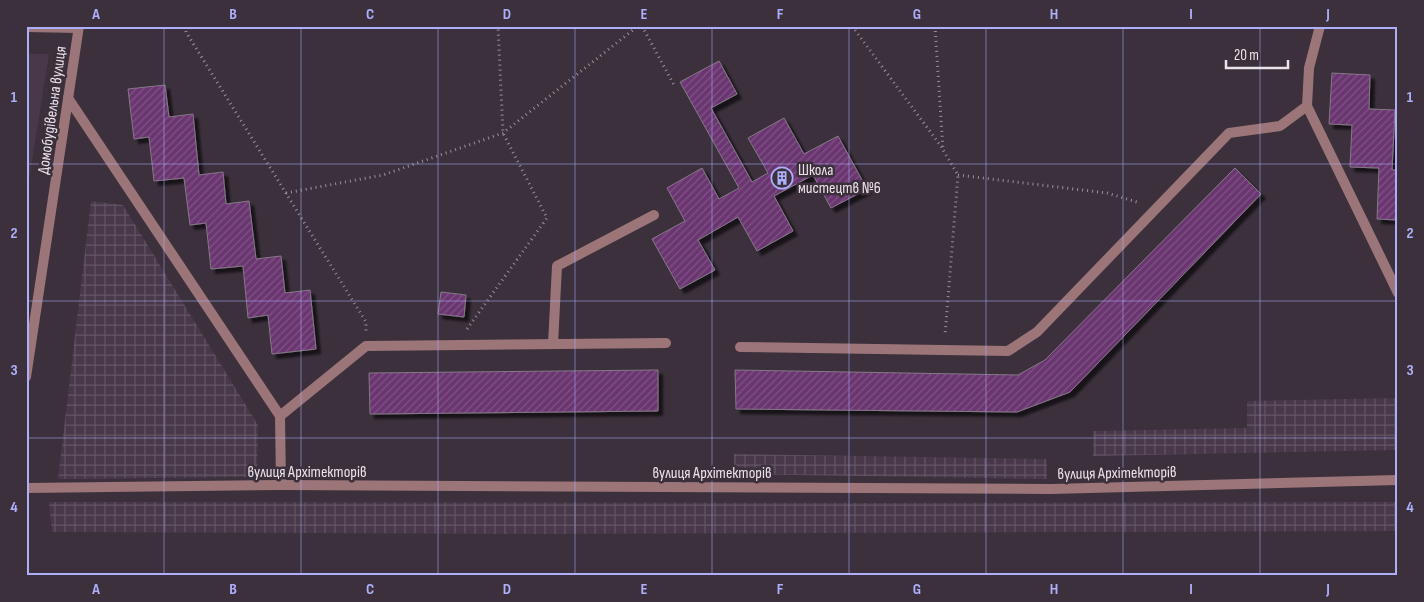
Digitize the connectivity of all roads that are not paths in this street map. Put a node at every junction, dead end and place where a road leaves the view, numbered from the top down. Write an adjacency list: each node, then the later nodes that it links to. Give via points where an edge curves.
1 (1320, 26): 5 (street, via 1309,68)
2 (26, 27): 3 (street)
3 (78, 27): 4 (street, Домобудівельна вулиця)
4 (68, 98): 11 (street, Домобудівельна вулиця); 12 (street)
5 (1307, 106): 7 (street); 10 (street, via 1280,126 1229,133 1037,332 1008,351)
6 (654, 216): 9 (street, via 557,266)
7 (1398, 293)
8 (666, 343): 9 (street)
9 (553, 344): 12 (street, via 366,346)
10 (740, 347)
11 (26, 377)
12 (280, 416): 14 (street)
13 (1398, 480): 14 (street, вулиця Архітекторів, via 1050,489)
14 (281, 485): 15 (street, вулиця Архітекторів)
15 (26, 488)

